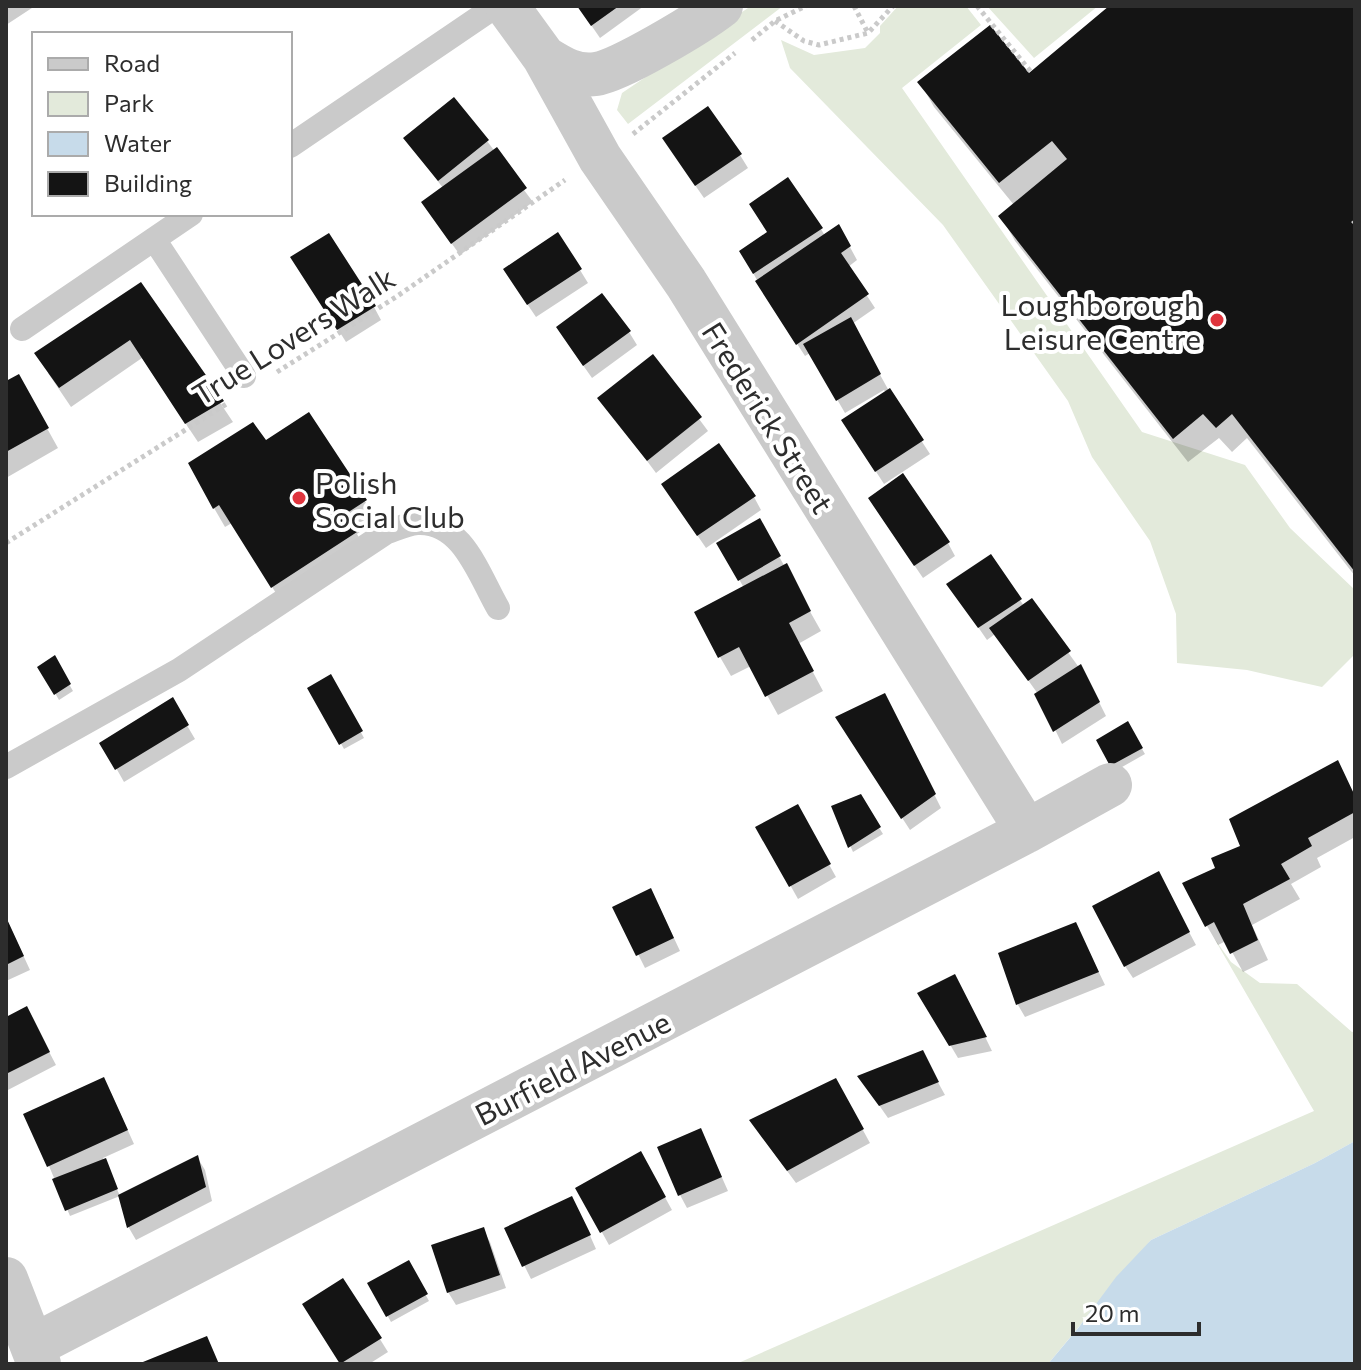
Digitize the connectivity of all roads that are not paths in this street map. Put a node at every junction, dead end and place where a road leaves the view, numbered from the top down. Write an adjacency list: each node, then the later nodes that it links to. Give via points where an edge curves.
1 (496, 6): 5 (lane)
2 (507, 6): 4 (street, Frederick Street)
3 (721, 6): 4 (street, via 618,68 570,72)
4 (544, 57): 13 (street, Frederick Street, via 600,158 686,283)
5 (292, 145)
6 (188, 216): 7 (lane)
7 (154, 239): 8 (lane); 9 (lane)
8 (22, 329)
9 (239, 387)
10 (498, 608): 11 (lane, via 464,546 435,524 414,523 387,532 179,670)
11 (6, 767)
12 (1110, 785): 13 (street, Burfield Avenue)
13 (1027, 831): 15 (street, Burfield Avenue)
14 (6, 1279): 15 (street)
15 (36, 1355)

